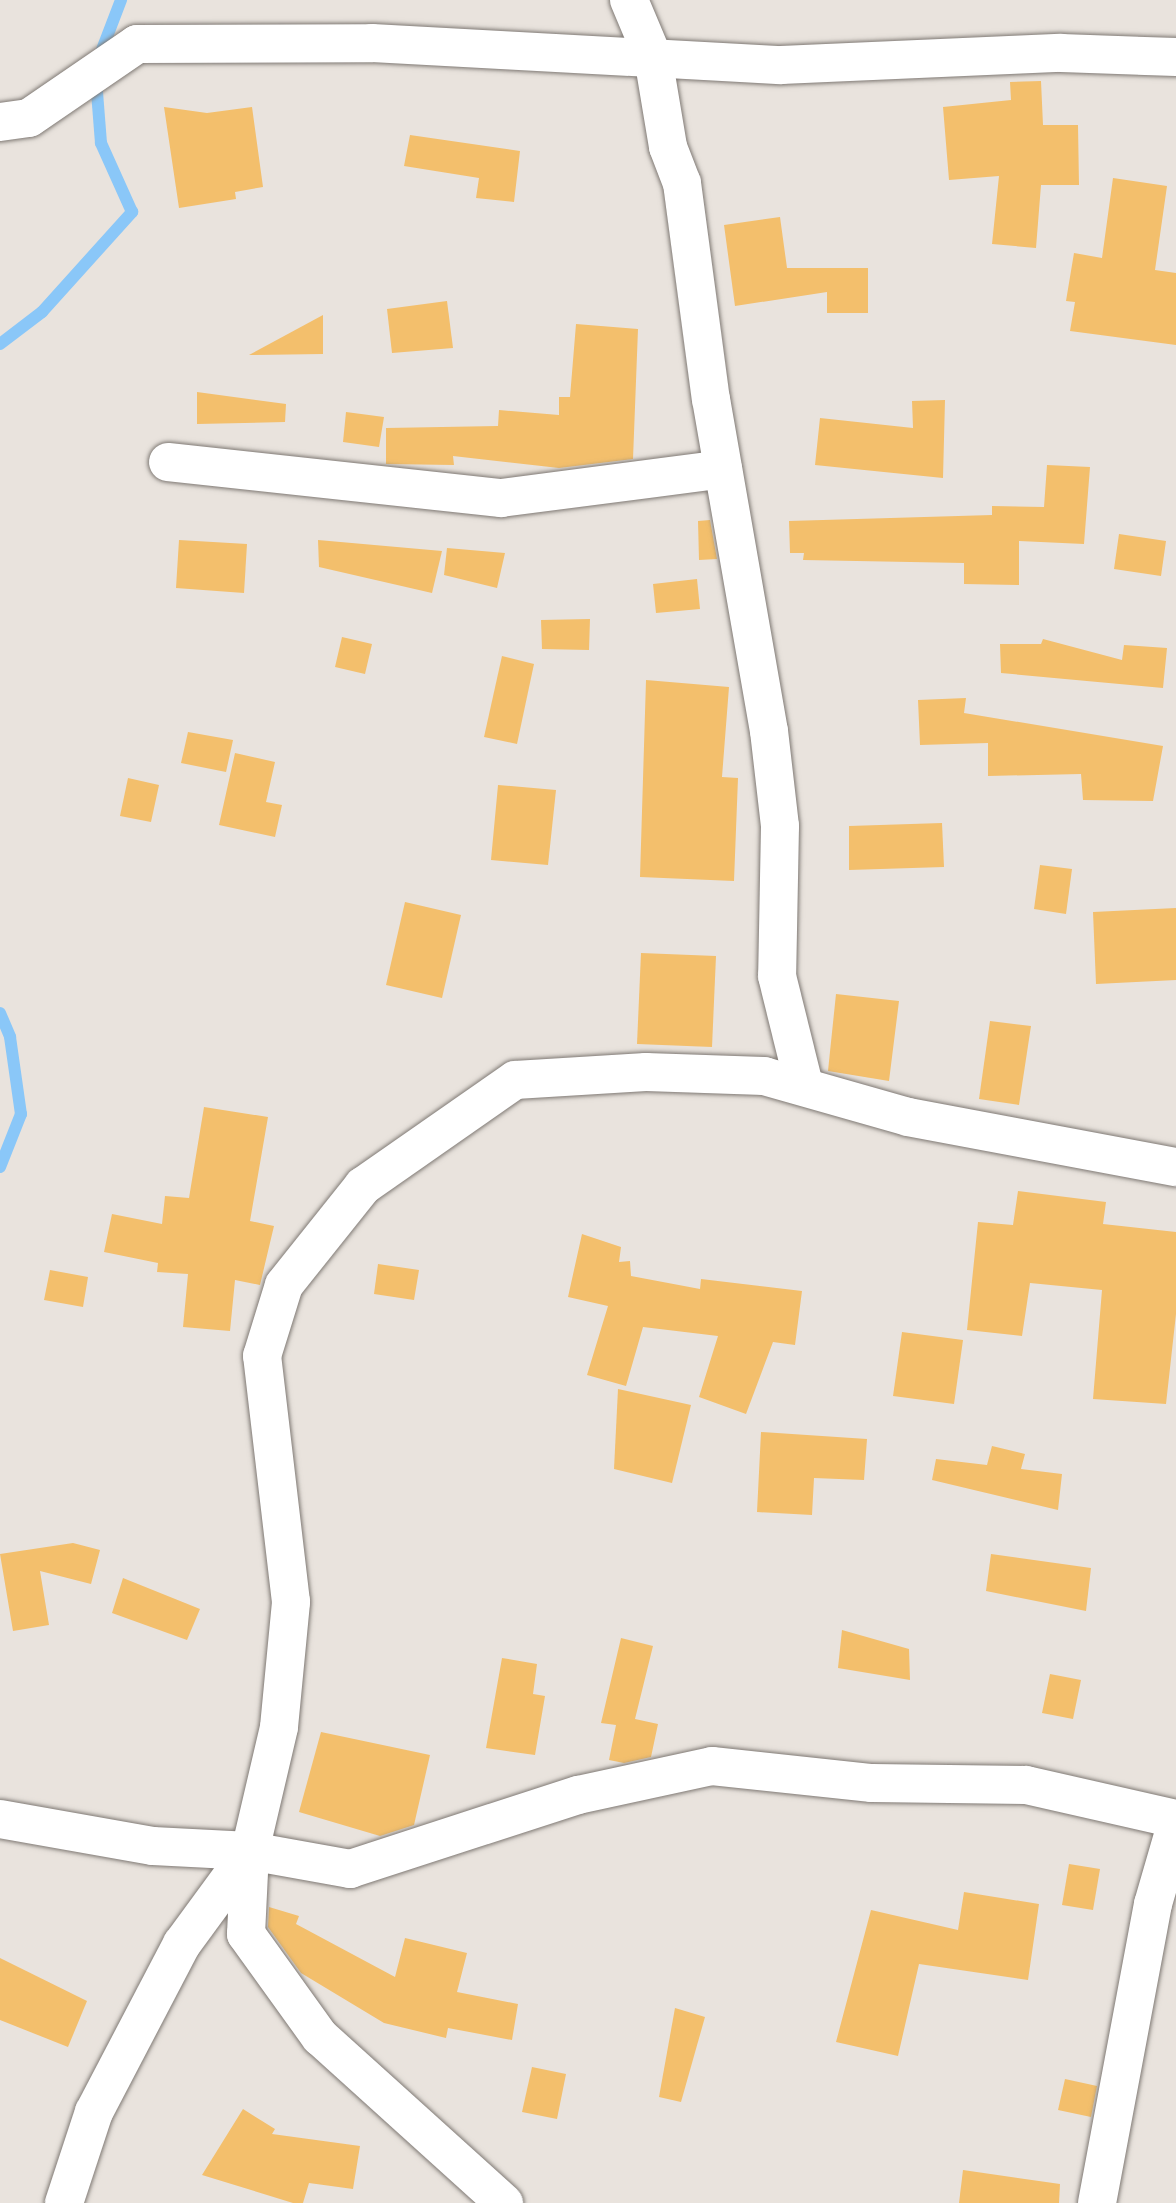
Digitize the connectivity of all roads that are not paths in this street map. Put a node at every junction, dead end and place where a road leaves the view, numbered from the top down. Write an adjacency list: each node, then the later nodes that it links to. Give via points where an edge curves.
1 (629, 0): 2 (street)
2 (653, 57): 3 (street, via 781,65 1061,53); 4 (street, via 372,43 137,44 29,118); 6 (street, via 668,147 682,183)
3 (1176, 57)
4 (0, 122)
5 (169, 461): 6 (street, via 501,498)
6 (723, 469): 7 (street, via 778,813 777,976)
7 (804, 1085): 8 (street, via 908,1117); 12 (street, via 764,1076 646,1072 515,1080 363,1186 284,1285 262,1356 291,1601 279,1727)
8 (1176, 1167)
9 (0, 1819): 12 (street, via 153,1846)
10 (1176, 1819): 12 (street, via 1026,1785 872,1783 712,1766 578,1795 350,1870)
11 (1176, 1825): 15 (street, via 1153,1905)
12 (250, 1851): 13 (street, via 182,1944 94,2112); 14 (street, via 246,1934 320,2037)
13 (64, 2203)
14 (504, 2203)
15 (1097, 2203)

